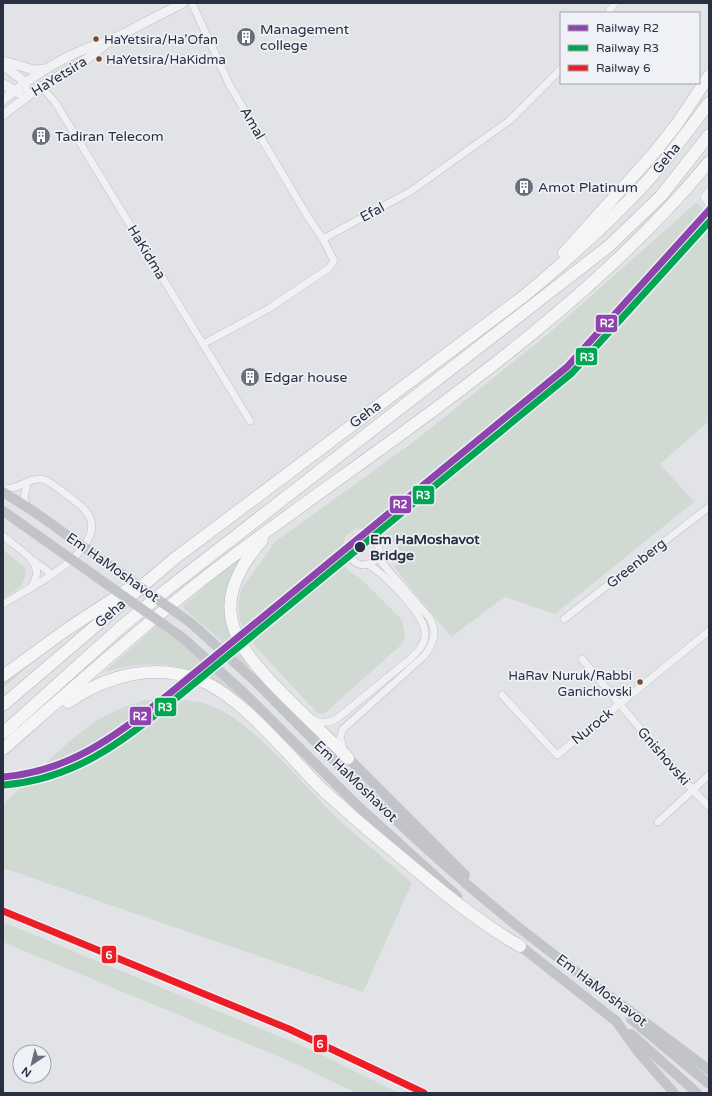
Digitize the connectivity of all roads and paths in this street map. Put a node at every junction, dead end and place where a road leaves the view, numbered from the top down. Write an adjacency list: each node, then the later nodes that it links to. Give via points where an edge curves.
1 (183, 3): 5 (street, HaYetsira)
2 (192, 3): 23 (street, Amal, via 229,84)
3 (615, 3): 4 (street)
4 (609, 12)
5 (111, 40): 8 (street, HaYetsira, via 89,47); 13 (street, HaYetsira, via 88,58)
6 (3, 61): 8 (street, via 34,70)
7 (3, 65): 11 (street)
8 (48, 68): 11 (street, HaYetsira)
9 (560, 69): 23 (street, Efal, via 510,120 411,191)
10 (709, 76): 24 (highway, via 677,124 626,186)
11 (25, 82): 14 (street, HaYetsira); 15 (street)
12 (3, 84): 14 (street)
13 (37, 89): 15 (street, HaYetsira); 25 (street, HaKidma, via 45,91 55,102)
14 (14, 90): 15 (street); 16 (street, HaYetsira)
15 (26, 97): 18 (street, HaYetsira)
16 (3, 100)
17 (709, 103): 24 (highway, Geha, via 642,188 581,247)
18 (3, 115)
19 (709, 134): 50 (highway, Geha, via 661,196 609,246 165,591)
20 (709, 162): 33 (highway, via 649,229 557,312 438,406)
21 (709, 191): 22 (street, via 704,197)
22 (709, 204)
23 (323, 239): 25 (street, via 334,261 329,268 268,309)
24 (516, 302): 37 (highway, Geha)
25 (203, 344): 26 (street, HaKidma)
26 (250, 421)
27 (27, 483): 28 (street); 31 (street, via 24,498); 39 (street, via 41,479 47,482 80,505 91,520 92,532 80,552)
28 (3, 489)
29 (3, 492): 31 (main road, Em HaMoshavot)
30 (709, 508): 42 (street, Greenberg)
31 (30, 510): 58 (main road, Em HaMoshavot, bridge, via 191,623 255,681 379,804)
32 (3, 511): 59 (main road, Em HaMoshavot, bridge, via 183,638 243,692 398,843 457,896)
33 (271, 530): 49 (highway, via 256,547 234,585 231,596 231,621 240,645 254,663); 51 (highway, via 212,572)
34 (3, 536): 36 (street)
35 (378, 556): 38 (street); 38 (street, via 378,547 374,539 365,536 356,538 350,545 350,554 359,564); 53 (street, via 429,616 433,623 434,638 424,656 343,729 341,744)
36 (31, 559): 39 (street); 40 (street, via 38,570)
37 (174, 559): 45 (highway, via 66,630); 48 (highway, Geha)
38 (368, 564): 49 (street, via 381,574 416,612 425,628 425,639 418,652 332,722 320,723)
39 (52, 574): 40 (street)
40 (31, 587): 41 (street)
41 (3, 604)
42 (564, 619)
43 (708, 632): 47 (street, Nurock)
44 (582, 659): 47 (street, Gnishovski)
45 (3, 676)
46 (502, 695): 47 (street, Nurock, via 557,754)
47 (620, 704): 55 (street, Gnishovski)
48 (3, 705)
49 (304, 714): 53 (highway)
50 (3, 733)
51 (14, 739): 52 (highway); 59 (highway, via 82,692 119,676 167,672 200,680 216,688 242,708 323,789 455,903)
52 (3, 749)
53 (348, 758): 58 (main road, via 438,847)
54 (709, 775): 55 (street)
55 (693, 790): 56 (street, Gnishovski); 57 (street)
56 (709, 807)
57 (658, 822)
58 (487, 901): 60 (main road, Em HaMoshavot)
59 (520, 946): 61 (main road, Em HaMoshavot)
60 (601, 990): 62 (main road, Em HaMoshavot); 63 (main road, via 639,1027)
61 (616, 1021): 64 (main road, Em HaMoshavot, via 639,1053); 65 (main road)
62 (709, 1070)
63 (709, 1084)
64 (674, 1093)
65 (697, 1093)

